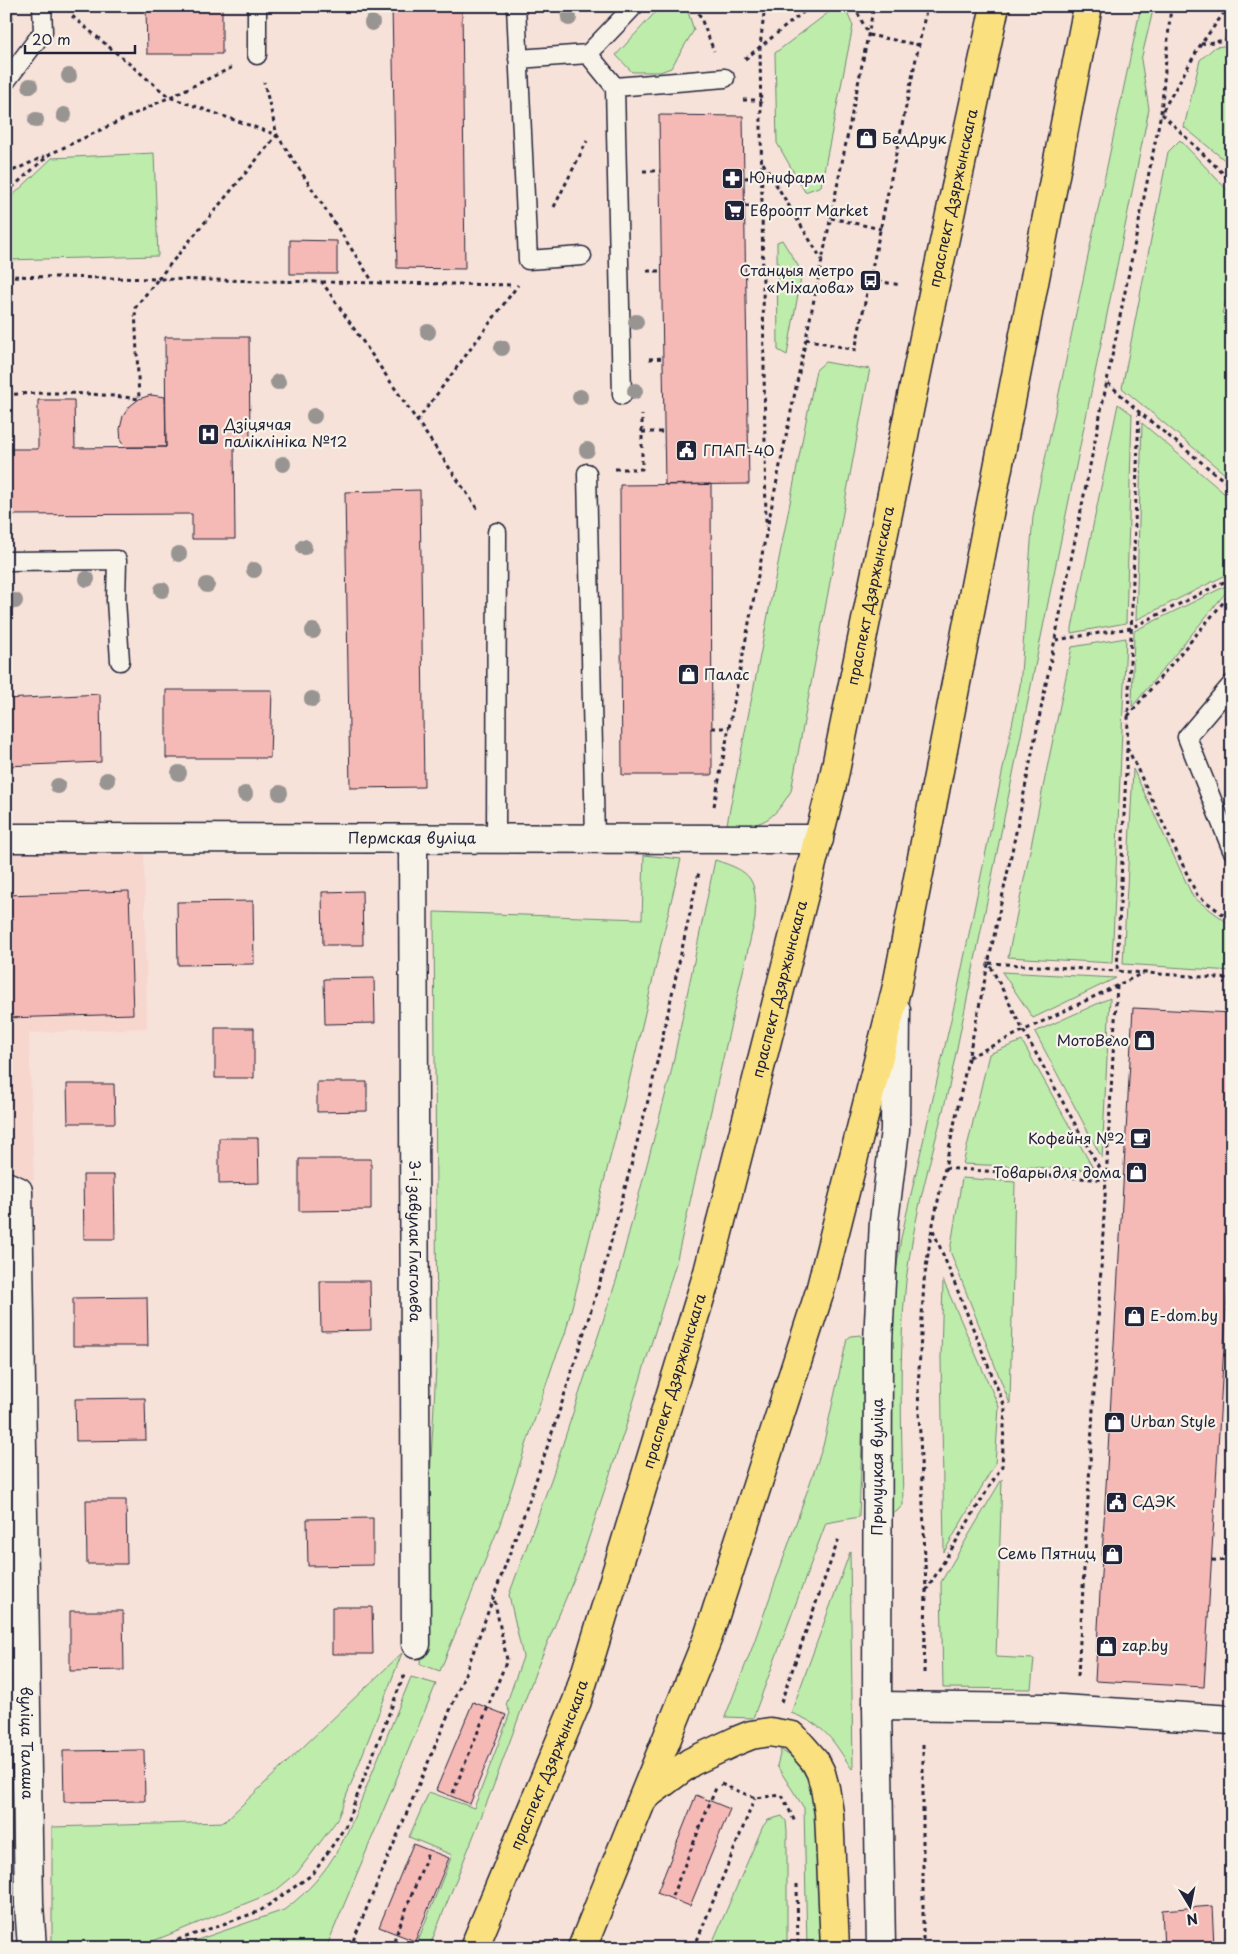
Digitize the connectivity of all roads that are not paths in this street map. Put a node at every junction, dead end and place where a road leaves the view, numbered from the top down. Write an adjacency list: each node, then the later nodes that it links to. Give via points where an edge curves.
1 (42, 6): 11 (lane, via 43,32)
2 (257, 6): 8 (lane)
3 (516, 6): 9 (lane)
4 (634, 6): 7 (lane)
5 (995, 6): 24 (main road, праспект Дзяржынскага)
6 (1088, 6): 26 (main road)
7 (588, 54): 9 (lane); 12 (lane)
8 (257, 55)
9 (518, 59): 13 (lane, via 528,260)
10 (725, 78): 12 (lane)
11 (6, 82)
12 (615, 87): 14 (lane)
13 (582, 256)
14 (622, 395)
15 (587, 472): 23 (lane)
16 (497, 532): 22 (lane)
17 (6, 561): 18 (lane, via 117,560)
18 (120, 661)
19 (1232, 684): 25 (lane, via 1187,737)
20 (6, 838): 21 (street, Пермская вуліца)
21 (413, 839): 22 (street, Пермская вуліца); 28 (street, 3-і завулак Глаголева)
22 (496, 839): 23 (street, Пермская вуліца)
23 (595, 839): 24 (street, Пермская вуліца)
24 (819, 839): 33 (main road, праспект Дзяржынскага, via 708,1272 577,1701)
25 (1232, 850)
26 (897, 986): 29 (street, Прылуцкая вуліца, via 895,1130 884,1221 878,1342); 31 (main road, via 820,1291 708,1638)
27 (6, 1186): 32 (street, вуліца Талаша, via 18,1191)
28 (416, 1644)
29 (877, 1706): 30 (street, via 1046,1708); 36 (street, Прылуцкая вуліца)
30 (1232, 1720)
31 (644, 1797): 34 (main road); 35 (main road, via 691,1762 736,1741 770,1732 793,1736 815,1761 825,1788)
32 (32, 1948)
33 (474, 1948)
34 (582, 1948)
35 (835, 1948)
36 (881, 1948)

